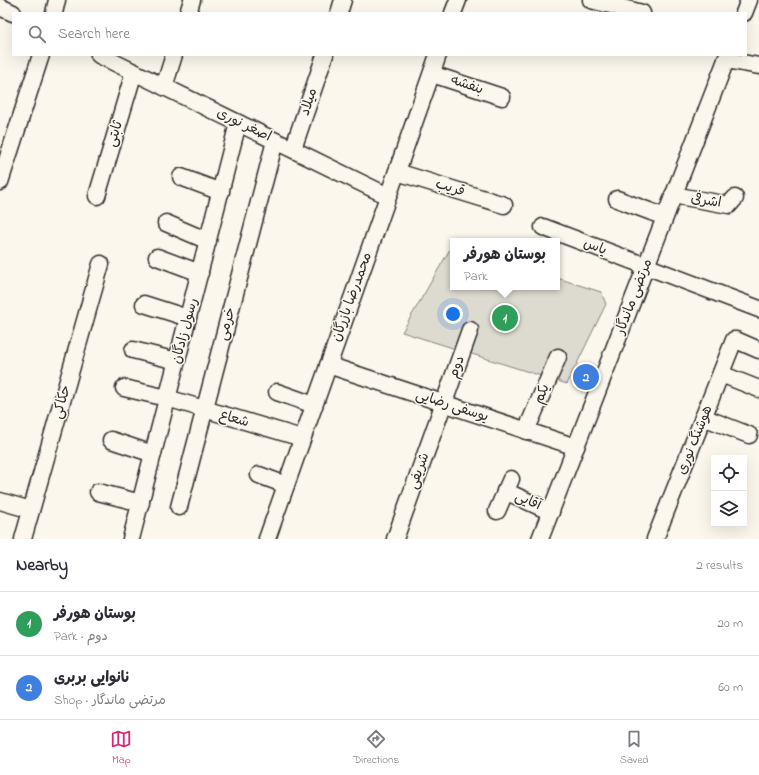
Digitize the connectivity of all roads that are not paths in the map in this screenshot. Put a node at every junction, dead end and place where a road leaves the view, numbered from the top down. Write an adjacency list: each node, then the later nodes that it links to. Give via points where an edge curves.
1 (58, 0): 9 (street)
2 (192, 0): 10 (street)
3 (343, 0): 11 (street)
4 (458, 0): 12 (street)
5 (591, 0): 7 (street)
6 (749, 0): 14 (street)
7 (612, 3): 13 (street)
8 (0, 7): 15 (street)
9 (54, 12)
10 (188, 12)
11 (339, 12)
12 (453, 12)
13 (639, 12)
14 (744, 12)
15 (12, 13)
16 (41, 56): 32 (street)
17 (101, 56): 23 (street, اصغر نوری)
18 (174, 56): 25 (street)
19 (325, 56): 29 (street, میلاد)
20 (438, 56): 24 (street, محمدرضا بازرگان)
21 (727, 58): 22 (street); 34 (street, مرتضی ماندگار)
22 (759, 66)
23 (134, 72): 25 (street, اصغر نوری); 35 (street, ثابتی)
24 (432, 74): 26 (street, بنفشه); 30 (street, محمدرضا بازرگان)
25 (164, 87): 27 (street, اصغر نوری)
26 (502, 97)
27 (238, 123): 28 (street, اصغر نوری); 33 (street, رسول زادگان)
28 (275, 141): 29 (street, اصغر نوری); 64 (street, خرمی)
29 (293, 149): 36 (street, اصغر نوری)
30 (397, 172): 36 (street, محمدرضا بازرگان); 39 (street, قریب)
31 (181, 177): 33 (street)
32 (0, 182)
33 (221, 192): 43 (street, رسول زادگان)
34 (673, 195): 38 (street, اشرفی, via 729,205); 40 (street, مرتضی ماندگار)
35 (97, 196)
36 (388, 196): 56 (street, محمدرضا بازرگان)
37 (617, 197): 40 (street)
38 (735, 198)
39 (504, 205)
40 (665, 217): 46 (street, مرتضی ماندگار)
41 (166, 223): 43 (street)
42 (543, 227): 46 (street, یاس)
43 (208, 242): 47 (street, رسول زادگان)
44 (157, 257): 47 (street)
45 (101, 264): 78 (street, حکاکی)
46 (646, 266): 49 (street, یاس); 70 (street, مرتضی ماندگار)
47 (200, 273): 50 (street, رسول زادگان)
48 (144, 304): 50 (street)
49 (759, 309)
50 (188, 318): 55 (street, رسول زادگان)
51 (470, 330): 62 (street, دوم)
52 (133, 350): 55 (street)
53 (759, 350): 57 (street, هوشنگ نوری, via 734,340)
54 (558, 357): 66 (street, یکم)
55 (177, 361): 61 (street, رسول زادگان)
56 (328, 365): 62 (street, یوسفی رضایی); 63 (street, محمدرضا بازرگان)
57 (721, 374): 59 (street); 65 (street, هوشنگ نوری)
58 (124, 388): 61 (street, شعاع)
59 (759, 389)
60 (277, 392): 63 (street)
61 (167, 398): 64 (street, شعاع); 71 (street, رسول زادگان)
62 (444, 404): 66 (street, یوسفی رضایی); 84 (street, شریفی)
63 (314, 406): 68 (street, محمدرضا بازرگان)
64 (204, 410): 68 (street, شعاع); 77 (street, خرمی)
65 (704, 418): 67 (street); 86 (street, هوشنگ نوری)
66 (526, 431): 70 (street, یوسفی رضایی)
67 (749, 435)
68 (302, 438): 73 (street, محمدرضا بازرگان)
69 (111, 440): 71 (street)
70 (576, 447): 80 (street, مرتضی ماندگار)
71 (153, 454): 76 (street, رسول زادگان)
72 (259, 475): 73 (street)
73 (286, 485): 83 (street, محمدرضا بازرگان)
74 (98, 492): 76 (street)
75 (0, 501): 78 (street)
76 (141, 503): 82 (street, رسول زادگان)
77 (179, 507)
78 (31, 510): 81 (street, حکاکی)
79 (496, 511): 80 (street, آقایی, via 508,485)
80 (550, 512): 85 (street, مرتضی ماندگار)
81 (23, 539)
82 (131, 539)
83 (267, 539)
84 (395, 539)
85 (540, 539)
86 (655, 539)

